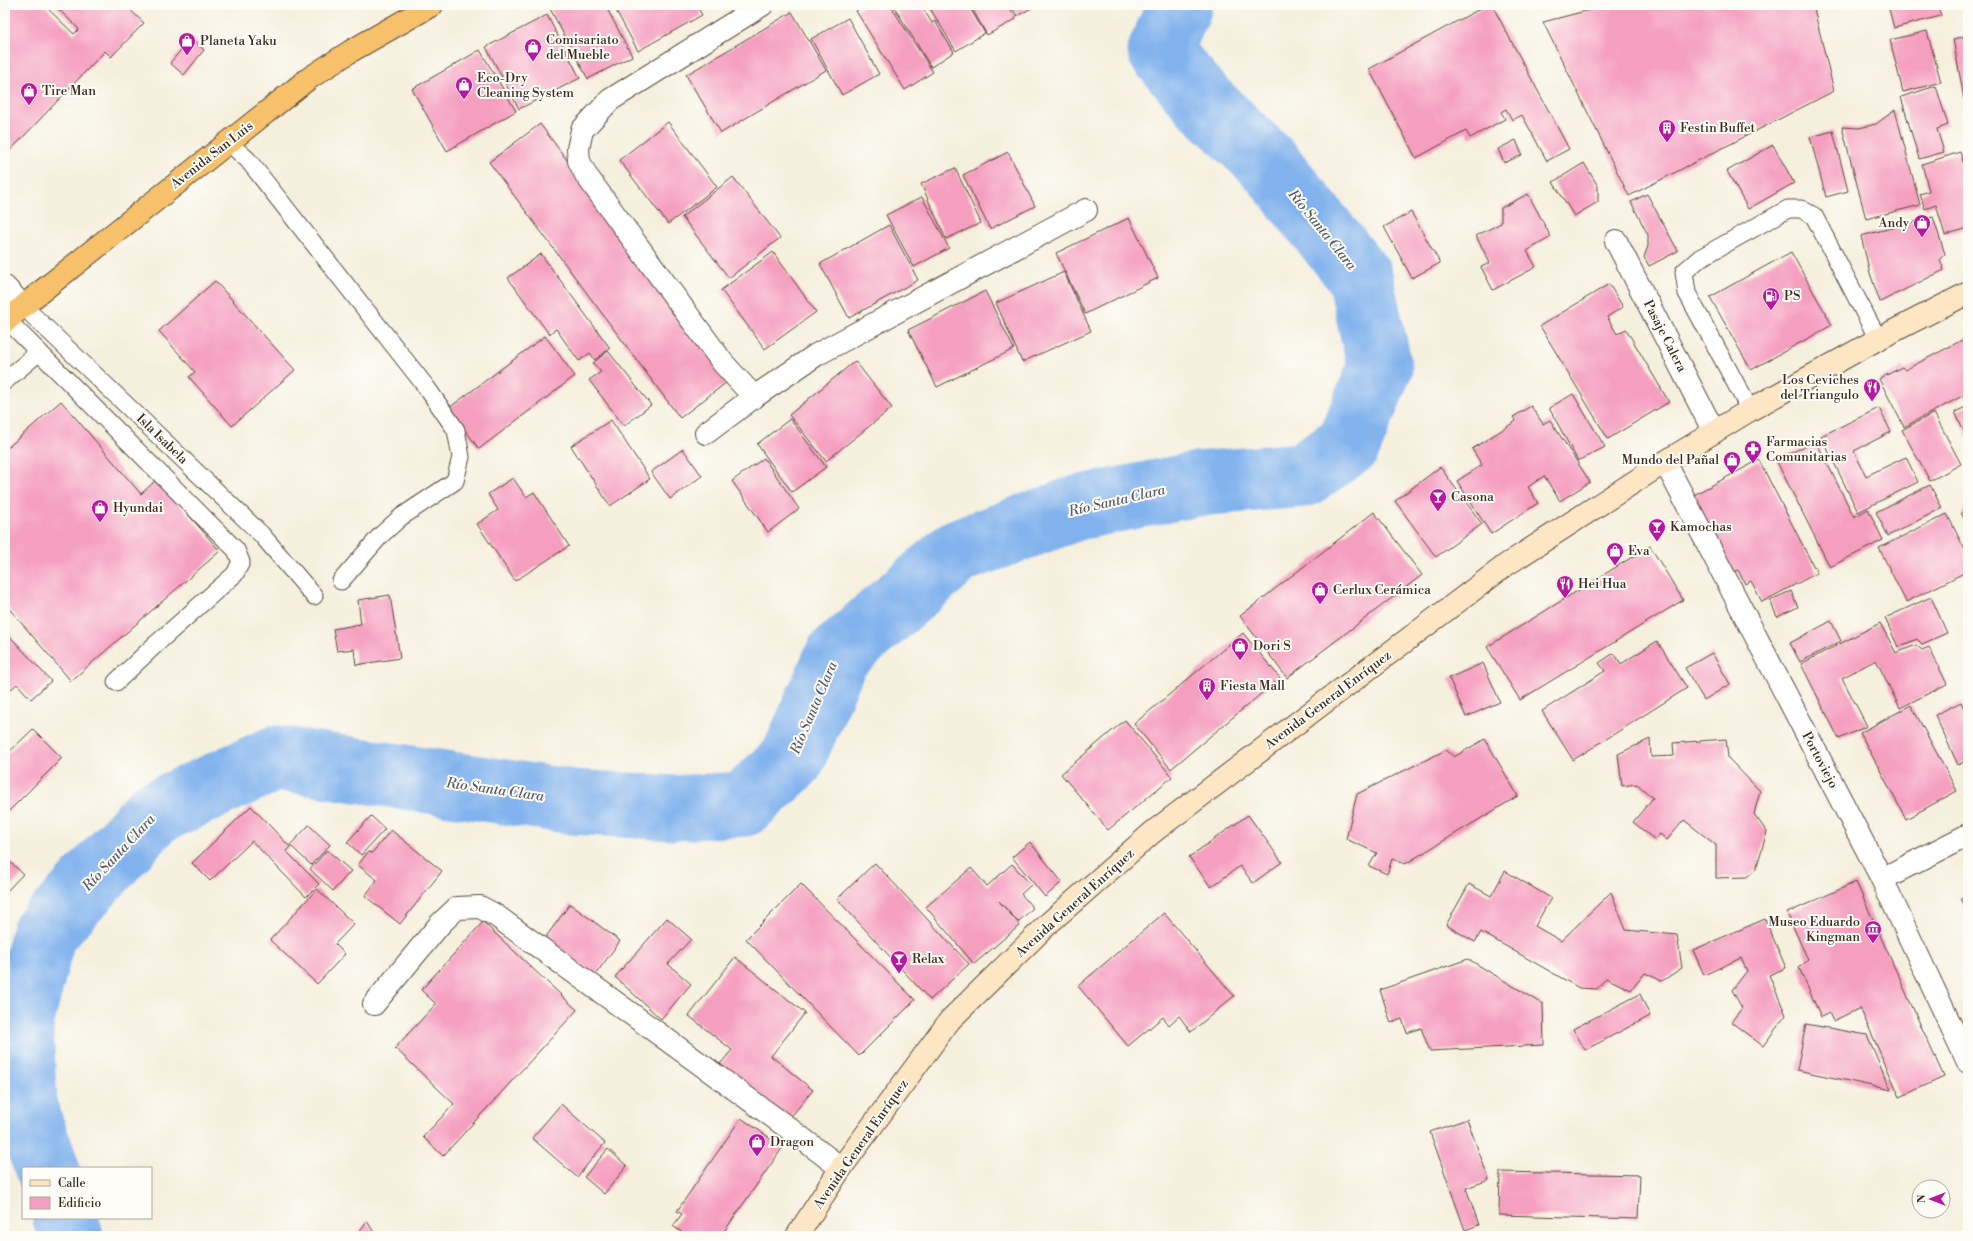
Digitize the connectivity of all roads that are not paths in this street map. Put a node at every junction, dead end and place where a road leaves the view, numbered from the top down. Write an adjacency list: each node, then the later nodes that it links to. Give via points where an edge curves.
1 (432, 5): 3 (highway, Avenida San Luis, via 351,51 308,79)
2 (762, 5): 12 (street, via 610,100 582,130 578,149 579,161 586,175 723,363)
3 (228, 142): 8 (highway, Avenida San Luis); 17 (lane, via 248,160 427,388 456,430 461,457 456,481 401,517 380,536)
4 (1086, 210): 12 (street, via 816,355)
5 (1616, 241): 14 (street, Pasaje Calera)
6 (5, 287): 8 (street, Isla Isabela)
7 (1968, 293): 9 (main road, Avenida General Enríquez)
8 (12, 316): 10 (lane); 18 (lane, Isla Isabela, via 262,534)
9 (1878, 339): 13 (main road, Avenida General Enríquez); 13 (lane, via 1814,216 1801,209 1788,209 1700,258 1684,272 1687,293)
10 (39, 352): 11 (lane); 19 (lane, via 236,550 241,562 235,574)
11 (5, 381)
12 (754, 397): 15 (street)
13 (1750, 410): 14 (main road, Avenida General Enríquez)
14 (1714, 432): 16 (main road, Avenida General Enríquez)
15 (706, 433)
16 (1665, 462): 21 (street, Portoviejo); 24 (main road, Avenida General Enríquez, via 1506,565 1153,832 1049,923 950,1020)
17 (341, 581)
18 (314, 596)
19 (116, 682)
20 (1968, 835): 21 (street)
21 (1882, 879): 23 (street, Portoviejo)
22 (374, 1004): 24 (street, via 441,923 457,908 480,906 762,1108)
23 (1968, 1062)
24 (841, 1168): 25 (main road, Avenida General Enríquez)
25 (797, 1236)

